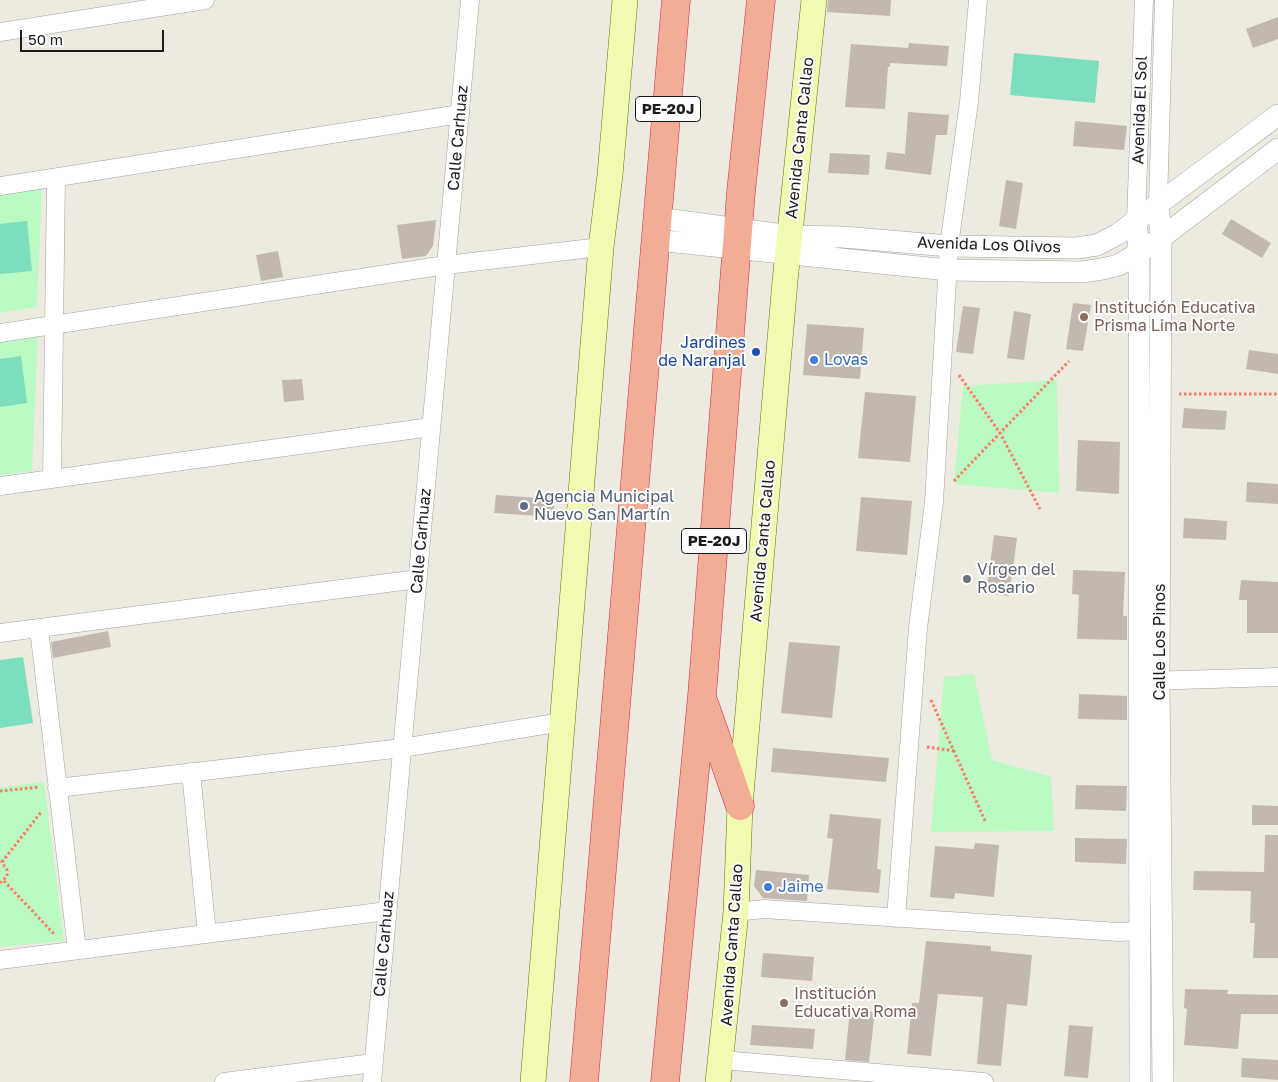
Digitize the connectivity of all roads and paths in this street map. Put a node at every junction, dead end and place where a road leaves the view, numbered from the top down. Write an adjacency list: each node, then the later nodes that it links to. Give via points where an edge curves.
1 (205, 0): 10 (street)
2 (470, 0): 11 (street, Calle Carhuaz)
3 (625, 0): 23 (main road)
4 (676, 0): 18 (highway, PE-20J)
5 (762, 0): 19 (highway, PE-20J)
6 (814, 0): 21 (main road, Avenida Canta Callao)
7 (978, 0): 22 (street, via 969,102)
8 (1144, 0): 17 (street, Avenida El Sol)
9 (1164, 0): 16 (street, Avenida El Sol)
10 (0, 32)
11 (460, 114): 14 (street); 25 (street, Calle Carhuaz)
12 (1278, 116): 16 (street, Avenida Los Olivos)
13 (1278, 149): 20 (street, Avenida Los Olivos)
14 (56, 178): 15 (street); 27 (street)
15 (0, 186)
16 (1158, 203): 17 (street, Avenida Los Olivos); 20 (street, Calle Los Pinos)
17 (1136, 220): 22 (street, Avenida Los Olivos, via 1097,245 1077,248); 24 (street, Calle Los Pinos)
18 (657, 229): 19 (street, Avenida Los Olivos); 74 (highway, PE-20J)
19 (738, 238): 21 (street, Avenida Los Olivos); 45 (highway, PE-20J)
20 (1161, 238): 24 (street, Avenida Los Olivos); 31 (street, Calle Los Pinos)
21 (789, 245): 22 (street, Avenida Los Olivos, via 843,237); 26 (street, Avenida Los Olivos); 53 (main road, Avenida Canta Callao)
22 (949, 246): 26 (street)
23 (601, 247): 25 (street); 46 (main road)
24 (1139, 252): 26 (street, Avenida Los Olivos, via 1119,265 1082,272); 44 (street, Calle Los Pinos)
25 (446, 265): 27 (street); 33 (street, Calle Carhuaz)
26 (948, 270): 29 (street)
27 (54, 324): 28 (street); 35 (street)
28 (0, 333)
29 (944, 353): 34 (path); 37 (street)
30 (1069, 361): 34 (path)
31 (1160, 394): 32 (path); 44 (street, Calle Los Pinos)
32 (1278, 394)
33 (431, 426): 35 (street); 39 (street, Calle Carhuaz)
34 (1000, 434): 37 (path); 38 (path)
35 (52, 478): 36 (street)
36 (0, 486)
37 (934, 502): 42 (street)
38 (1040, 509)
39 (418, 579): 40 (street); 48 (street, Calle Carhuaz)
40 (39, 629): 41 (street); 52 (street)
41 (0, 633)
42 (915, 667): 47 (street); 49 (path)
43 (1278, 677): 44 (street)
44 (1150, 681): 61 (street, Calle Los Pinos); 78 (street, Calle Los Pinos)
45 (702, 696): 53 (highway); 75 (highway, PE-20J)
46 (562, 722): 48 (street); 73 (main road)
47 (909, 744): 49 (path); 60 (street)
48 (402, 748): 50 (street); 58 (street, Calle Carhuaz)
49 (955, 751): 55 (path)
50 (191, 772): 52 (street); 62 (street)
51 (0, 791): 52 (path, via 42,787)
52 (50, 791): 66 (street)
53 (740, 806): 59 (main road, Avenida Canta Callao)
54 (46, 817): 56 (path, via 45,808)
55 (986, 823)
56 (1, 861): 57 (path, via 7,870)
57 (2, 882): 64 (path)
58 (387, 911): 62 (street); 68 (street, Calle Carhuaz)
59 (736, 912): 60 (street, via 764,910); 69 (main road, Avenida Canta Callao)
60 (896, 918): 61 (street)
61 (1141, 931): 77 (street, Calle Los Pinos)
62 (207, 934): 66 (street)
63 (60, 935): 64 (path)
64 (55, 936): 65 (path)
65 (46, 937)
66 (77, 950): 67 (street)
67 (0, 960)
68 (373, 1063): 71 (street); 72 (street, Calle Carhuaz)
69 (720, 1071): 70 (street)
70 (894, 1078): 76 (street)
71 (224, 1082)
72 (372, 1082)
73 (533, 1082)
74 (584, 1082)
75 (665, 1082)
76 (984, 1082)
77 (1140, 1082)
78 (1164, 1082)

